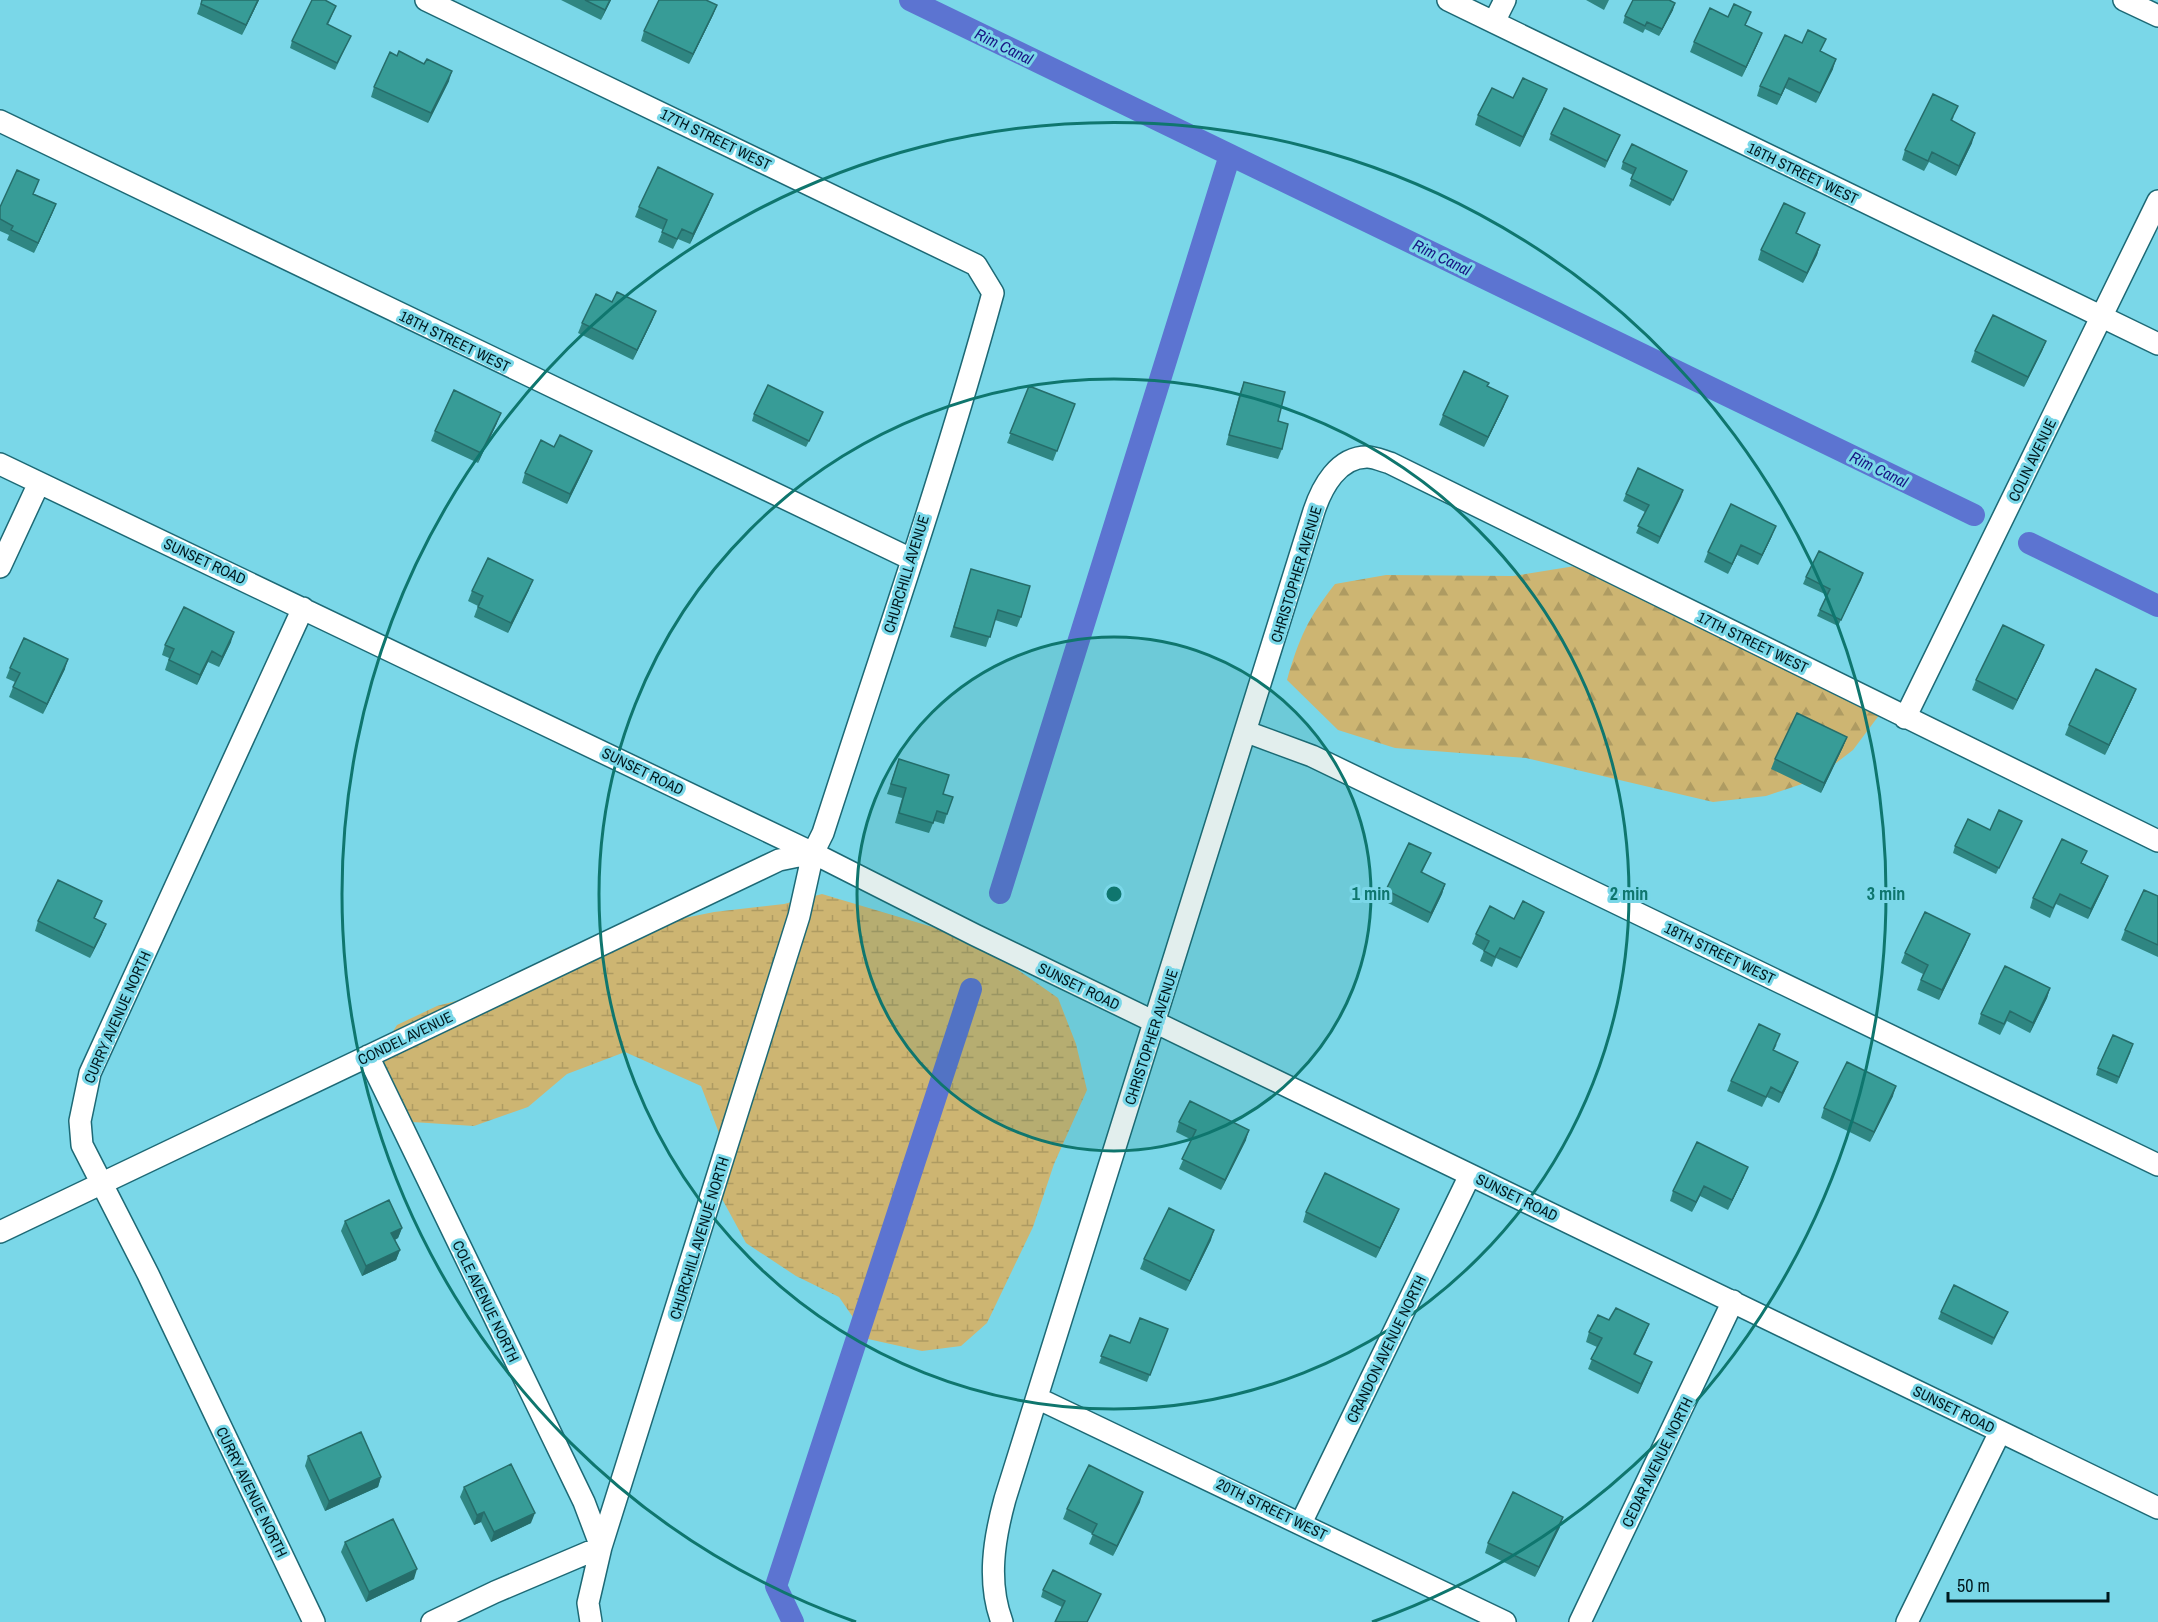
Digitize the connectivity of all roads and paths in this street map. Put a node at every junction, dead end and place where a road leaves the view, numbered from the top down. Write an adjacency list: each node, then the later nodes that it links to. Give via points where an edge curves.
1 (426, 0): 9 (street, 17TH STREET WEST, via 976,265)
2 (1448, 0): 6 (street, 16TH STREET WEST)
3 (1505, 0): 6 (street)
4 (2124, 0): 5 (street)
5 (2158, 16)
6 (1494, 22): 10 (street, 16TH STREET WEST)
7 (0, 121): 15 (street, 18TH STREET WEST)
8 (2158, 201): 10 (street, COLIN AVENUE)
9 (993, 293): 15 (street, CHURCHILL AVENUE)
10 (2102, 317): 11 (street, 16TH STREET WEST); 18 (street, COLIN AVENUE)
11 (2158, 344)
12 (1345, 463): 18 (street, 17TH STREET WEST, via 1367,457 1390,463); 19 (street, CHRISTOPHER AVENUE, via 1322,488)
13 (0, 464): 14 (street, SUNSET ROAD)
14 (39, 483): 16 (street); 17 (street, SUNSET ROAD)
15 (911, 559): 21 (street, CHURCHILL AVENUE, via 823,833)
16 (0, 567)
17 (303, 608): 21 (street, SUNSET ROAD); 26 (street, CURRY AVENUE NORTH, via 90,1073 80,1121 82,1145)
18 (1905, 718): 20 (street, 17TH STREET WEST)
19 (1247, 732): 22 (street, CHRISTOPHER AVENUE); 24 (street, 18TH STREET WEST, via 1322,761)
20 (2158, 841)
21 (813, 853): 22 (street, SUNSET ROAD); 23 (street, CONDEL AVENUE, via 779,860); 33 (street, CHURCHILL AVENUE NORTH, via 799,916)
22 (1156, 1023): 25 (street, SUNSET ROAD); 29 (street, CHRISTOPHER AVENUE)
23 (368, 1056): 26 (street, CONDEL AVENUE); 33 (street, COLE AVENUE NORTH, via 584,1502)
24 (2158, 1166)
25 (1470, 1175): 28 (street, SUNSET ROAD); 32 (street, CRANDON AVENUE NORTH)
26 (103, 1183): 27 (street, CONDEL AVENUE); 34 (street, CURRY AVENUE NORTH)
27 (0, 1232)
28 (1733, 1301): 30 (street, SUNSET ROAD); 39 (street, CEDAR AVENUE NORTH)
29 (1037, 1398): 32 (street, 20TH STREET WEST); 37 (street, CHRISTOPHER AVENUE, via 998,1526 994,1584)
30 (2000, 1432): 31 (street, SUNSET ROAD); 40 (street)
31 (2158, 1508)
32 (1300, 1523): 38 (street, 20TH STREET WEST)
33 (602, 1547): 35 (street); 36 (street, CHURCHILL AVENUE NORTH, via 588,1603)
34 (314, 1622)
35 (432, 1622)
36 (591, 1622)
37 (1002, 1622)
38 (1505, 1622)
39 (1580, 1622)
40 (1907, 1622)

